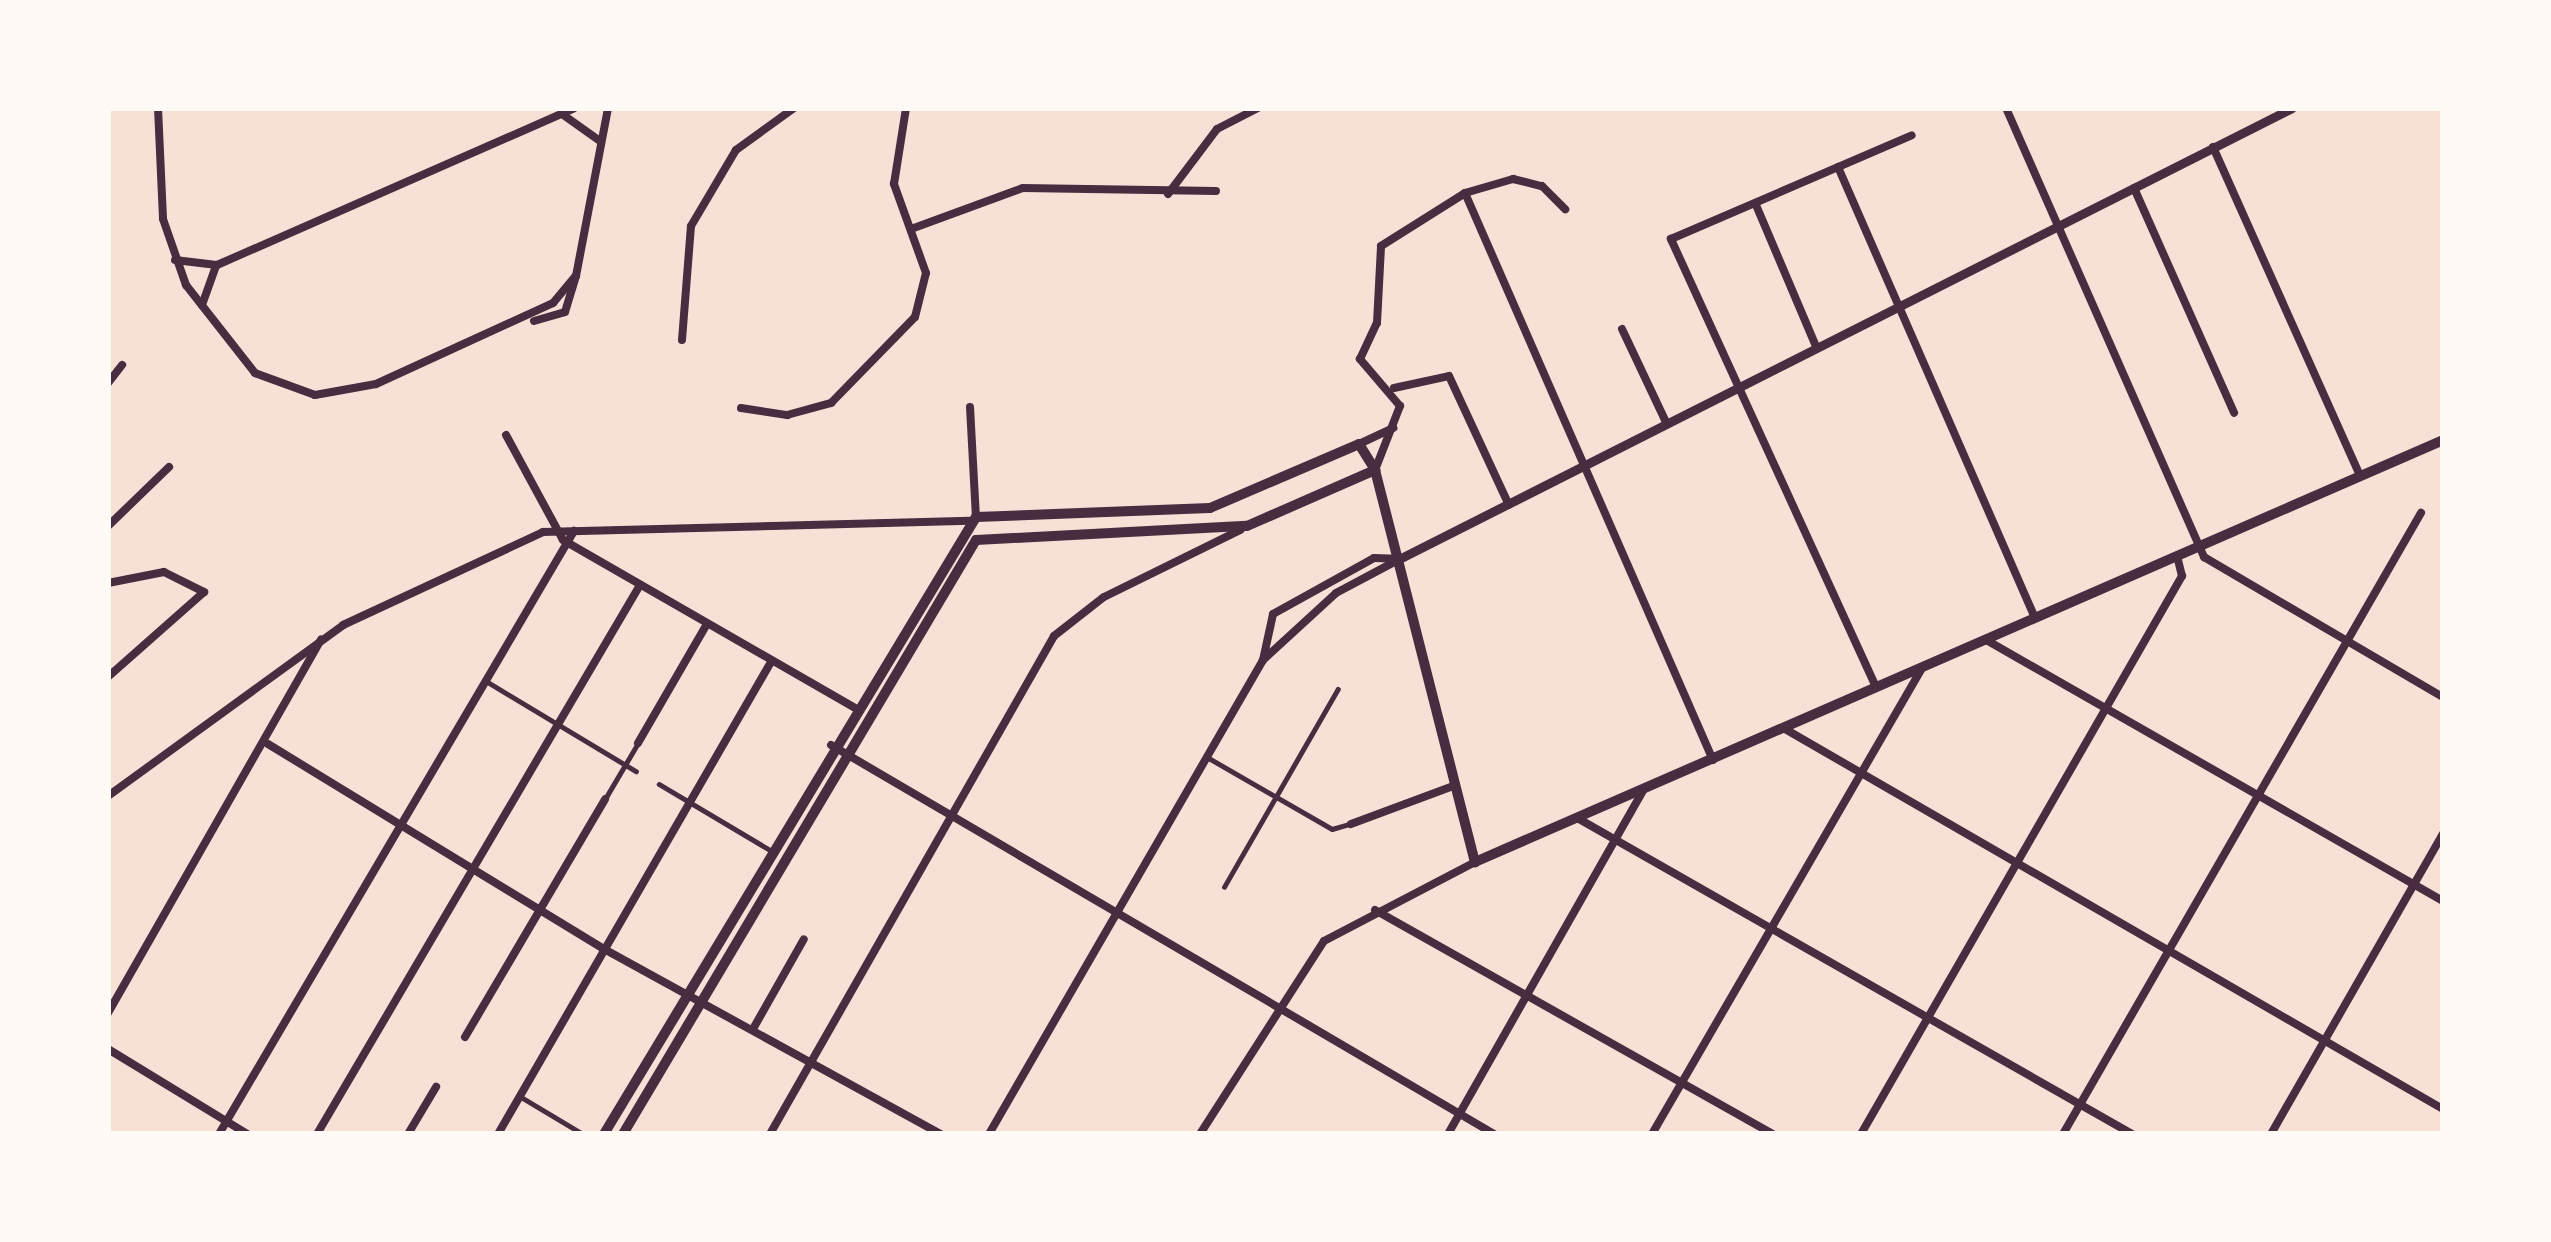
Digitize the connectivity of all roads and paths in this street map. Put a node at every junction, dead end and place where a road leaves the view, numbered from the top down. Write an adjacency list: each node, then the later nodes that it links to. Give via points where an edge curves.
1 (158, 108): 11 (street)
2 (169, 108): 11 (street)
3 (574, 108): 10 (street)
4 (608, 108): 13 (street)
5 (794, 108): 31 (street, via 736,150 691,226)
6 (907, 108): 23 (street, via 894,184)
7 (1258, 108): 19 (street, via 1217,129)
8 (2006, 108): 22 (street)
9 (2292, 108): 14 (street)
10 (560, 114): 13 (street); 25 (street)
11 (161, 121): 24 (street)
12 (1912, 135): 15 (street)
13 (600, 140): 26 (street)
14 (2213, 146): 16 (street); 48 (street)
15 (1838, 167): 20 (street); 28 (street)
16 (2134, 188): 22 (street); 39 (street)
17 (1216, 190): 19 (street)
18 (1465, 193): 21 (street, via 1513,179 1542,186); 35 (street, via 1381,246 1377,323 1362,371); 46 (street)
19 (1168, 194): 23 (street, via 1023,188)
20 (1756, 205): 32 (street); 36 (street, via 1671,239)
21 (1565, 209)
22 (2056, 226): 28 (street); 57 (street)
23 (910, 230): 38 (street, via 921,299 861,380 810,413)
24 (174, 260): 25 (street); 27 (street)
25 (217, 265): 27 (street)
26 (576, 276): 29 (street); 29 (street, via 565,312)
27 (202, 305): 29 (street, via 256,373 314,395 347,394 446,346)
28 (1900, 308): 32 (street); 64 (street)
29 (532, 321)
30 (1622, 329): 40 (street)
31 (682, 340)
32 (1817, 349): 36 (street)
33 (122, 365): 34 (street)
34 (108, 383)
35 (1394, 388): 41 (street); 49 (street, via 1449,376)
36 (1738, 389): 40 (street); 74 (street)
37 (970, 407): 51 (street)
38 (741, 408)
39 (2234, 413)
40 (1667, 426): 46 (street)
41 (1393, 428): 44 (street); 47 (street)
42 (506, 435): 55 (street)
43 (2443, 440): 48 (main road)
44 (1359, 444): 47 (main road); 51 (main road, via 1210,508)
45 (169, 467): 52 (street)
46 (1585, 468): 49 (street); 86 (street)
47 (1375, 470): 53 (main road); 59 (main road)
48 (2360, 475): 57 (main road)
49 (1509, 506): 59 (street)
50 (2421, 513): 68 (street)
51 (973, 519): 54 (street); 62 (main road)
52 (108, 526)
53 (1247, 526): 63 (main road, via 993,532); 98 (street, via 1104,597 1054,636)
54 (581, 528): 55 (street); 56 (street)
55 (551, 531): 56 (street); 66 (street)
56 (563, 540): 61 (street); 73 (street)
57 (2198, 546): 58 (main road); 68 (street)
58 (2177, 555): 64 (main road); 78 (street, via 2182,576)
59 (1399, 559): 69 (street, via 1336,593); 69 (street, via 1374,559 1286,602); 91 (main road)
60 (108, 583): 72 (street, via 164,572 204,592)
61 (640, 585): 65 (street); 79 (street)
62 (920, 597): 63 (main road); 77 (main road)
63 (935, 606): 84 (main road)
64 (2035, 618): 67 (main road)
65 (707, 624): 70 (street); 81 (street)
66 (322, 639): 82 (street); 93 (street)
67 (1988, 640): 71 (main road); 78 (street)
68 (2349, 642): 76 (street); 94 (street)
69 (1263, 660): 85 (street)
70 (771, 662): 77 (street); 97 (street)
71 (1921, 670): 74 (main road); 89 (street)
72 (108, 676)
73 (484, 679): 79 (street); 100 (street)
74 (1876, 688): 80 (main road)
75 (1338, 689): 95 (street)
76 (2443, 697)
77 (854, 707): 83 (main road)
78 (2104, 707): 94 (street); 106 (street)
79 (557, 725): 87 (street); 107 (street)
80 (1785, 728): 86 (main road); 89 (street)
81 (638, 743): 87 (street)
82 (268, 744): 100 (street); 122 (street)
83 (831, 746): 84 (street); 104 (main road)
84 (847, 754): 98 (street); 120 (main road)
85 (1207, 757): 95 (street); 113 (street)
86 (1714, 761): 92 (main road)
87 (625, 765): 88 (street); 96 (street)
88 (635, 771)
89 (1861, 774): 106 (street); 114 (street)
90 (659, 784): 97 (street)
91 (1456, 785): 101 (street); 105 (main road)
92 (1643, 791): 99 (main road); 103 (street)
93 (108, 796)
94 (2260, 796): 108 (street); 117 (street)
95 (1276, 797): 101 (street, via 1333,830); 109 (street)
96 (605, 799): 111 (street)
97 (689, 803): 104 (street); 116 (street)
98 (956, 819): 113 (street); 128 (street)
99 (1579, 819): 103 (street); 105 (main road)
100 (401, 823): 107 (street); 135 (street)
101 (1351, 824)
102 (2443, 834): 108 (street)
103 (1615, 841): 114 (street); 119 (street)
104 (770, 850): 118 (main road)
105 (1475, 862): 112 (street)
106 (2016, 862): 117 (street); 123 (street)
107 (472, 870): 111 (street); 138 (street)
108 (2414, 885): 110 (street); 126 (street)
109 (1224, 886)
110 (2443, 902)
111 (540, 910): 116 (street); 125 (street)
112 (1375, 910): 119 (street); 121 (street, via 1324,941)
113 (1116, 916): 121 (street); 146 (street)
114 (1773, 926): 123 (street); 129 (street)
115 (804, 939): 124 (street)
116 (604, 949): 118 (street); 131 (street)
117 (2169, 952): 126 (street); 132 (street)
118 (686, 993): 120 (street); 142 (main road)
119 (1529, 994): 129 (street); 134 (street)
120 (702, 1001): 124 (street); 143 (main road)
121 (1274, 1007): 134 (street); 147 (street)
122 (108, 1013)
123 (1928, 1016): 132 (street); 152 (street)
124 (753, 1029): 128 (street)
125 (466, 1037)
126 (2325, 1041): 133 (street); 155 (street)
127 (108, 1049): 135 (street)
128 (815, 1063): 144 (street); 145 (street)
129 (1683, 1084): 150 (street); 151 (street)
130 (436, 1088): 139 (street)
131 (520, 1096): 140 (street); 141 (street)
132 (2081, 1105): 153 (street); 154 (street)
133 (2443, 1109)
134 (1460, 1114): 148 (street); 149 (street)
135 (227, 1121): 136 (street); 137 (street)
136 (219, 1134)
137 (248, 1134)
138 (317, 1134)
139 (409, 1134)
140 (498, 1134)
141 (583, 1134)
142 (604, 1134)
143 (623, 1134)
144 (770, 1134)
145 (940, 1134)
146 (989, 1134)
147 (1200, 1134)
148 (1448, 1134)
149 (1493, 1134)
150 (1652, 1134)
151 (1772, 1134)
152 (1861, 1134)
153 (2063, 1134)
154 (2132, 1134)
155 (2271, 1134)

